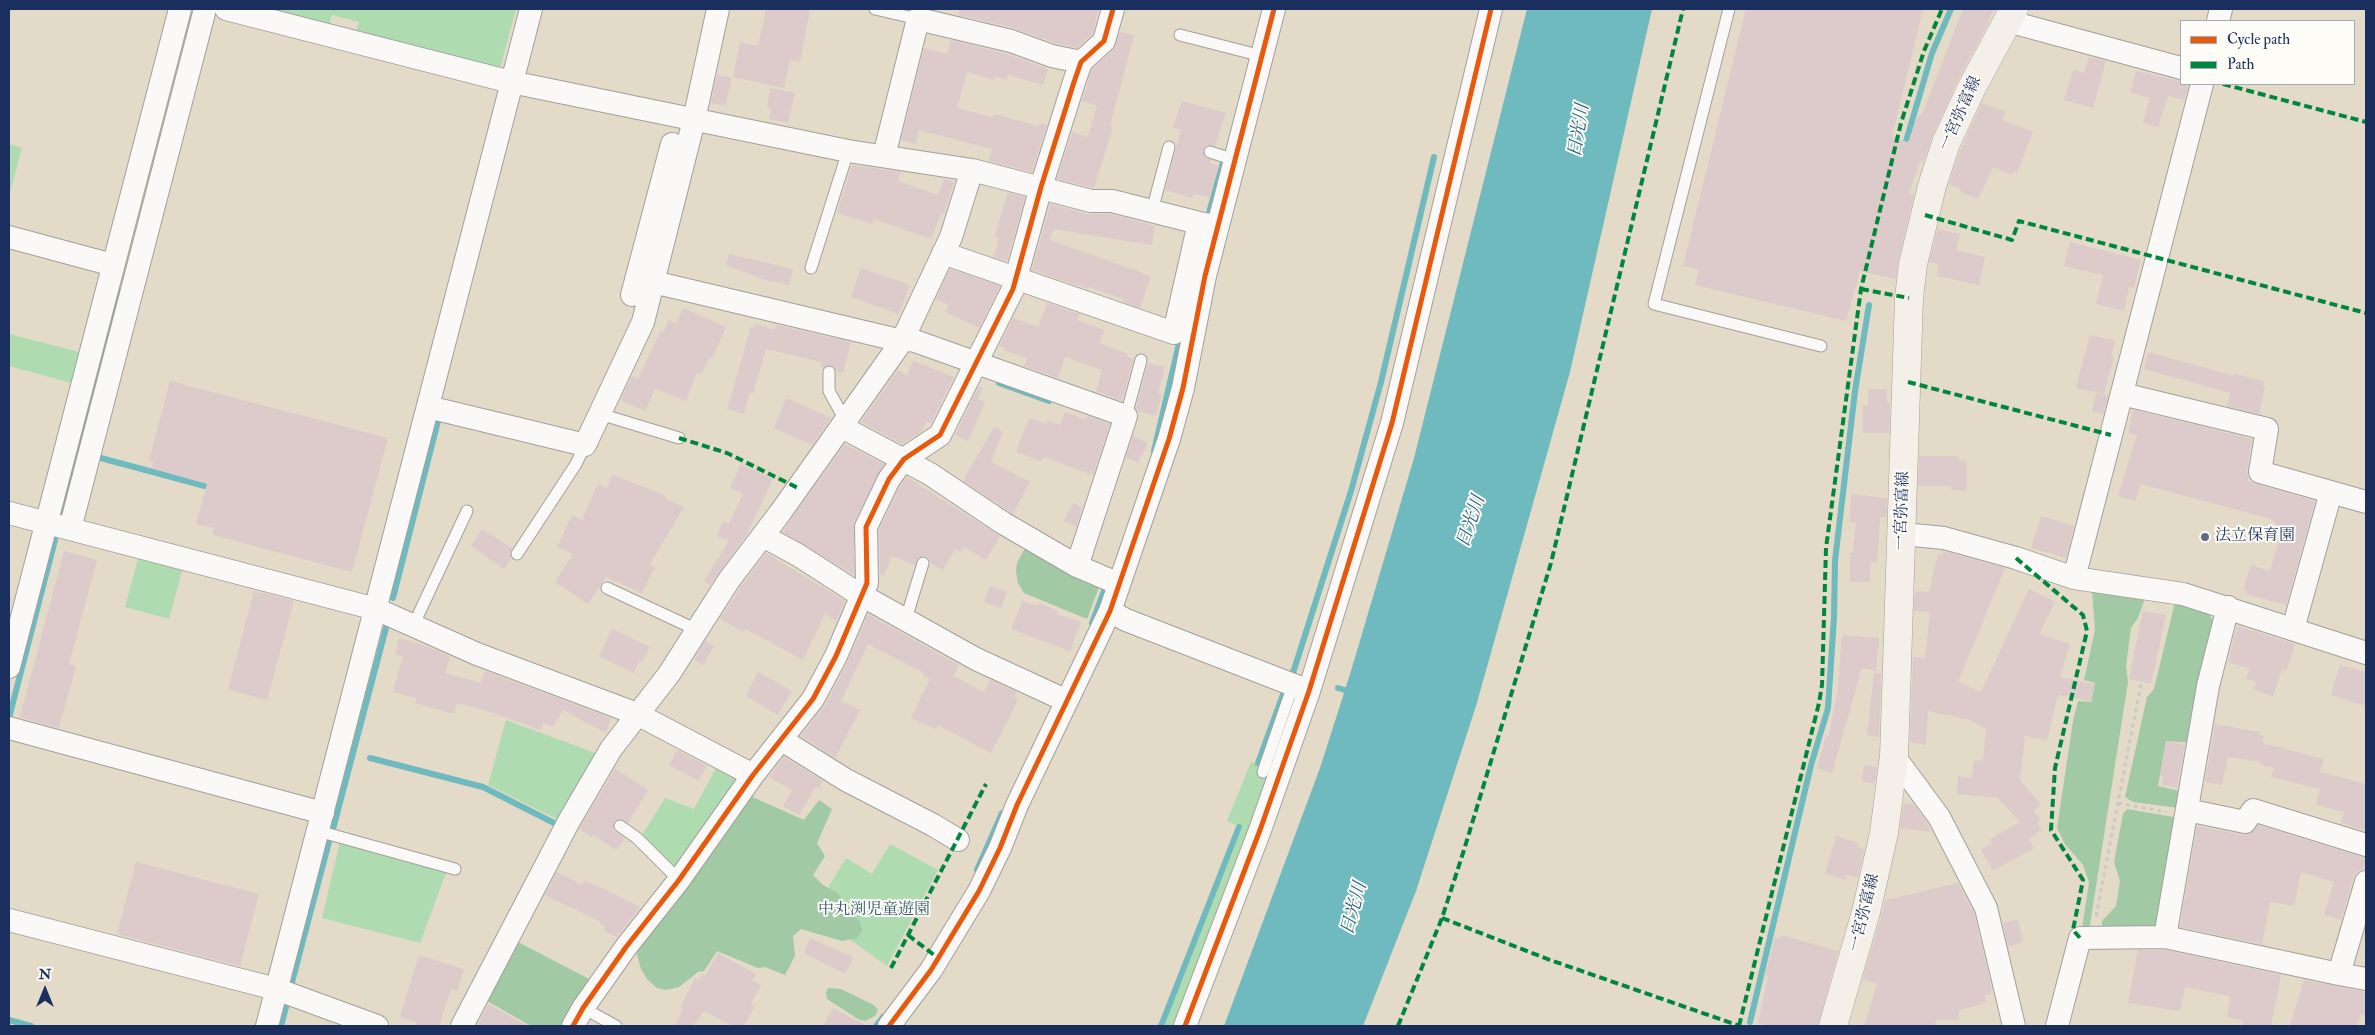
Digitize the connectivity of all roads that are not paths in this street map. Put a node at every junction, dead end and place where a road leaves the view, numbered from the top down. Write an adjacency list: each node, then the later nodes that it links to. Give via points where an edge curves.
1 (180, 9): 29 (street)
2 (204, 9): 52 (street)
3 (226, 9): 17 (street)
4 (532, 9): 17 (street)
5 (718, 9): 19 (street)
6 (875, 9): 12 (lane)
7 (1113, 9): 15 (street, via 1104,41)
8 (1274, 9): 14 (street)
9 (1492, 9): 71 (street, via 1392,423)
10 (1729, 9): 35 (lane, via 1654,304)
11 (2010, 15): 16 (street); 53 (main road, 一宮弥富線, via 1946,143 1913,264 1909,298)
12 (923, 16): 15 (street); 22 (street)
13 (1180, 35): 14 (lane)
14 (1256, 55): 26 (street, via 1223,156)
15 (1081, 62): 24 (street)
16 (2180, 68)
17 (511, 82): 19 (street); 40 (street)
18 (2202, 85): 39 (street)
19 (687, 118): 21 (street); 32 (street); 33 (street)
20 (1169, 147): 25 (lane)
21 (848, 151): 22 (street); 30 (lane)
22 (884, 156): 23 (street)
23 (972, 170): 24 (street); 28 (street)
24 (1041, 187): 25 (street, via 1091,201 1112,201); 31 (street)
25 (1152, 211): 26 (street)
26 (1208, 224): 31 (street, via 1174,333); 59 (street, via 1169,439)
27 (9, 238): 29 (street)
28 (943, 253): 31 (street); 34 (street)
29 (113, 265): 51 (street)
30 (811, 268)
31 (1016, 279): 37 (street)
32 (653, 282): 34 (street); 41 (street, via 643,322)
33 (632, 295)
34 (902, 341): 37 (street, via 912,340); 43 (street)
35 (1821, 346)
36 (1141, 360): 42 (lane)
37 (976, 362): 42 (street); 46 (street, via 940,434)
38 (829, 372): 43 (lane, via 829,391)
39 (2122, 394): 47 (street, via 2267,429 2260,472); 58 (street)
40 (428, 407): 45 (street); 63 (street)
41 (600, 414): 44 (lane); 45 (street)
42 (1126, 416): 57 (street)
43 (844, 424): 46 (street); 54 (street)
44 (679, 438)
45 (585, 445): 55 (lane)
46 (904, 459): 57 (street); 61 (street, via 889,479 866,527 867,583)
47 (2331, 492): 48 (street); 67 (street)
48 (2366, 502)
49 (467, 511): 66 (lane)
50 (9, 513): 51 (street)
51 (47, 523): 52 (street); 70 (street)
52 (70, 529): 63 (street)
53 (1903, 534): 58 (street, via 1944,538); 76 (main road, 一宮弥富線)
54 (762, 536): 61 (street); 68 (street)
55 (517, 554)
56 (922, 563): 65 (lane)
57 (1077, 566): 59 (street)
58 (2074, 578): 62 (street, via 2183,594)
59 (1112, 581): 64 (street)
60 (607, 588): 68 (lane)
61 (862, 595): 65 (street); 75 (street, via 813,699)
62 (2228, 607): 67 (street); 79 (street, via 2208,686)
63 (376, 610): 66 (street); 80 (street)
64 (1110, 611): 71 (street); 72 (street)
65 (906, 619): 72 (street, via 976,659)
66 (413, 626): 73 (street, via 477,654)
67 (2293, 629): 69 (street)
68 (697, 630): 73 (street, via 669,674)
69 (2366, 653)
70 (9, 667)
71 (1301, 688): 77 (lane); 98 (street, via 1260,830)
72 (1060, 698): 97 (street, via 1000,848 979,891 931,970)
73 (637, 714): 78 (street); 95 (street, via 591,780)
74 (9, 728): 80 (street)
75 (782, 740): 78 (street); 82 (street, via 846,780)
76 (1894, 756): 99 (main road, 一宮弥富線, via 1884,833); 100 (street, via 1939,817 1986,908)
77 (1263, 772)
78 (753, 775): 85 (street)
79 (2186, 813): 83 (street, via 2245,822 2254,810); 88 (street)
80 (320, 822): 84 (lane); 91 (street)
81 (620, 826): 85 (lane, via 637,838)
82 (958, 840)
83 (2366, 846)
84 (455, 869)
85 (679, 880): 92 (street)
86 (2366, 882): 89 (street)
87 (9, 920): 91 (street)
88 (2165, 937): 89 (street); 101 (street, via 2080,938)
89 (2339, 974): 90 (street)
90 (2366, 979)
91 (276, 989): 93 (street); 94 (street)
92 (578, 1017): 96 (lane)
93 (267, 1026)
94 (377, 1026)
95 (462, 1026)
96 (616, 1026)
97 (889, 1026)
98 (1185, 1026)
99 (1834, 1026)
100 (2014, 1026)
101 (2057, 1026)

